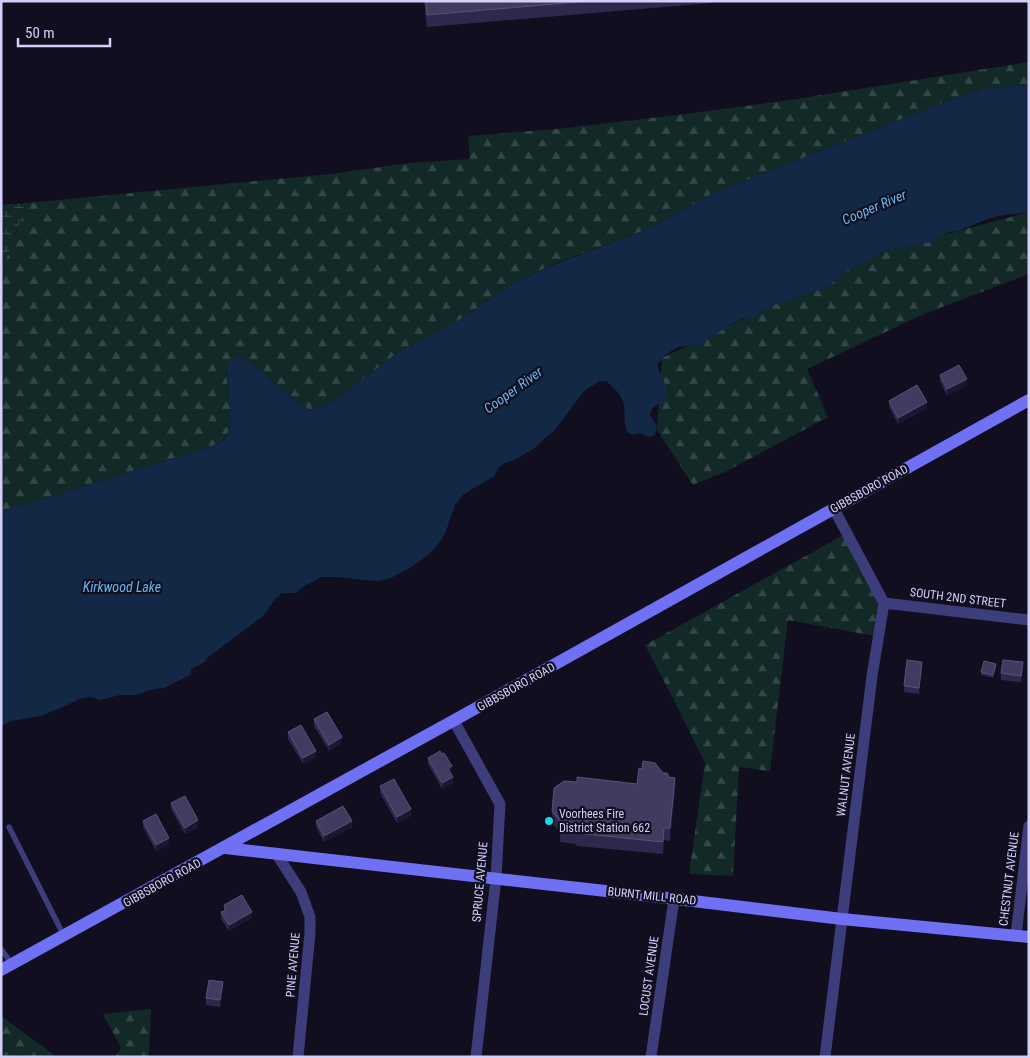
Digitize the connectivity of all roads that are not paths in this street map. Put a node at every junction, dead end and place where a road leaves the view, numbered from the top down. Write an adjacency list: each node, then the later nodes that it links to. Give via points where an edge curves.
1 (1029, 400): 2 (street, GIBBSBORO ROAD)
2 (834, 509): 3 (street); 5 (street, GIBBSBORO ROAD)
3 (884, 603): 4 (street, SOUTH 2ND STREET); 12 (street, WALNUT AVENUE)
4 (1029, 620)
5 (454, 721): 8 (street, GIBBSBORO ROAD); 10 (street, SPRUCE AVENUE, via 500,804)
6 (1029, 826): 14 (street, CHESTNUT AVENUE)
7 (9, 827): 13 (lane)
8 (225, 848): 9 (street, BURNT MILL ROAD); 13 (street, GIBBSBORO ROAD)
9 (276, 853): 10 (street, BURNT MILL ROAD); 17 (street, PINE AVENUE, via 301,892 310,917)
10 (496, 878): 11 (street, BURNT MILL ROAD); 18 (street, SPRUCE AVENUE)
11 (674, 899): 12 (street, BURNT MILL ROAD); 19 (street, LOCUST AVENUE)
12 (842, 919): 14 (street, BURNT MILL ROAD); 20 (street, WALNUT AVENUE)
13 (64, 936): 16 (street, GIBBSBORO ROAD)
14 (1022, 936)
15 (1, 949): 16 (lane)
16 (6, 967)
17 (298, 1057)
18 (476, 1057)
19 (651, 1057)
20 (825, 1057)

